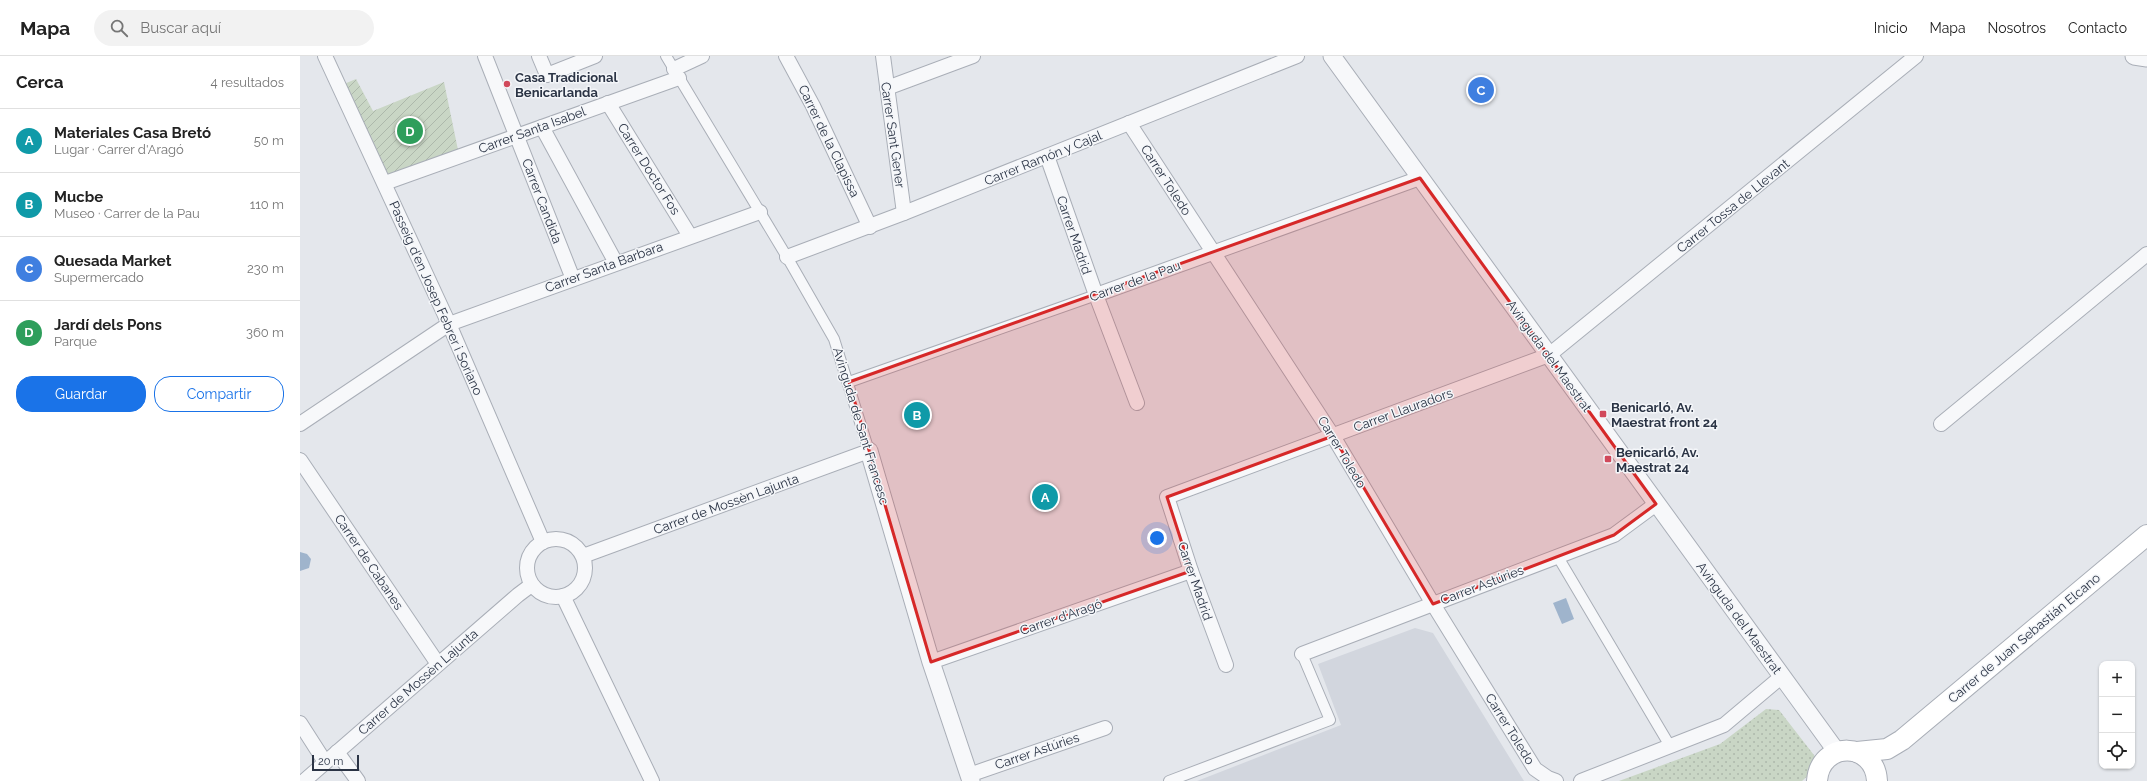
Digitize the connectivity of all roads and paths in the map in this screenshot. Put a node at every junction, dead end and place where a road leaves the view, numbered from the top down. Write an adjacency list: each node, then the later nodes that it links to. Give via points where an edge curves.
1 (324, 56): 24 (street, Passeig d'en Josep Febrer i Soriano)
2 (485, 56): 21 (street, Carrer Candida)
3 (539, 56): 4 (street, via 547,75)
4 (594, 56)
5 (666, 56): 16 (street, Avinguda de Sant Francesc)
6 (702, 56): 16 (street, Carrer Santa Isabel)
7 (786, 56): 27 (street, Carrer de la Clapissa, via 813,106)
8 (883, 56): 17 (street, Carrer Sant Gener)
9 (973, 56): 15 (street)
10 (1297, 56): 19 (street, Carrer Ramón y Cajal)
11 (1332, 56): 23 (street, Avinguda del Maestrat)
12 (1916, 56): 36 (street, Carrer Tossa de Llevant)
13 (2134, 56): 14 (street)
14 (2147, 58)
15 (937, 62): 17 (street)
16 (677, 73): 18 (street, Carrer Santa Isabel); 25 (street, Avinguda de Sant Francesc)
17 (887, 88): 26 (street, Carrer Sant Gener)
18 (608, 103): 20 (street, Carrer Santa Isabel); 28 (street, Carrer Doctor Fos)
19 (1129, 123): 22 (street, Carrer Ramón y Cajal); 29 (street, Carrer Toledo)
20 (542, 127): 21 (street, Carrer Santa Isabel); 32 (street)
21 (517, 136): 24 (street, Carrer Santa Isabel); 33 (street, Carrer Candida)
22 (1047, 156): 26 (street, Carrer Ramón y Cajal); 34 (street, Carrer Madrid)
23 (1420, 178): 29 (street, Carrer de la Pau); 36 (street, Avinguda del Maestrat)
24 (385, 183): 35 (street, Passeig d'en Josep Febrer i Soriano)
25 (760, 212): 28 (street, Carrer Santa Barbara); 31 (street, Avinguda de Sant Francesc)
26 (904, 213): 27 (street, Carrer Ramón y Cajal)
27 (870, 226): 31 (street, Carrer Ramón y Cajal)
28 (690, 236): 32 (street, Carrer Santa Barbara)
29 (1214, 252): 34 (street, Carrer de la Pau); 41 (street, Carrer Toledo)
30 (2147, 254): 40 (street)
31 (787, 257): 37 (street, Avinguda de Sant Francesc, via 834,340)
32 (616, 263): 33 (street, Carrer Santa Barbara)
33 (573, 279): 35 (street, Carrer Santa Barbara)
34 (1096, 295): 37 (street, Carrer de la Pau); 38 (street, Carrer Madrid)
35 (449, 324): 39 (street, Carrer Santa Barbara); 47 (street, Passeig d'en Josep Febrer i Soriano)
36 (1549, 356): 41 (street, Carrer Llauradors); 45 (street, Avinguda del Maestrat)
37 (849, 382): 42 (street, Avinguda de Sant Francesc)
38 (1137, 403)
39 (300, 424)
40 (1941, 424)
41 (1333, 436): 44 (street, Carrer Llauradors); 53 (street, Carrer Toledo)
42 (869, 451): 48 (street, Carrer de Mossèn Lajunta); 55 (street, Avinguda de Sant Francesc)
43 (300, 460): 56 (street, Carrer de Cabanes)
44 (1167, 497): 50 (street, Carrer Madrid)
45 (1656, 504): 49 (street, Carrer Astúries, via 1614,535); 58 (street, Avinguda del Maestrat)
46 (2147, 535): 61 (main road, Carrer de Juan Sebastián Elcano)
47 (543, 542): 48 (street, via 552,539 566,541 578,548); 51 (street, via 530,554 527,562 529,579)
48 (583, 556): 52 (street, via 585,565 582,581 577,588)
49 (1558, 556): 53 (street, Carrer Astúries); 62 (street)
50 (1190, 571): 55 (street, Carrer d'Aragó); 57 (street, Carrer Madrid)
51 (533, 586): 52 (street, via 547,596); 56 (street, Carrer de Mossèn Lajunta, via 518,595)
52 (563, 596): 71 (street)
53 (1433, 604): 54 (street, Carrer Astúries); 73 (street, Carrer Toledo, via 1535,769)
54 (1302, 654): 72 (street, via 1330,720)
55 (931, 662): 67 (street, Avinguda de Sant Francesc)
56 (438, 664): 63 (street, Carrer de Mossèn Lajunta)
57 (1226, 665)
58 (1781, 677): 62 (street, via 1724,725); 64 (street, Avinguda del Maestrat, via 1825,732)
59 (300, 723): 66 (street)
60 (1105, 728): 67 (street, Carrer Astúries)
61 (1902, 740): 65 (main road, Carrer de Juan Sebastián Elcano, via 1887,749); 75 (main road, Carrer de Juan Sebastián Elcano)
62 (1670, 746): 74 (street)
63 (337, 752): 66 (street, Carrer de Mossèn Lajunta); 70 (street)
64 (1837, 752): 65 (main road, Carrer de Juan Sebastián Elcano); 68 (main road, via 1828,756)
65 (1857, 752): 75 (main road, via 1873,764)
66 (325, 762): 69 (street, Carrer de Mossèn Lajunta)
67 (970, 778)
68 (1812, 778)
69 (304, 781)
70 (358, 781)
71 (652, 781)
72 (1169, 781)
73 (1554, 781)
74 (1580, 781)
75 (1878, 781)

